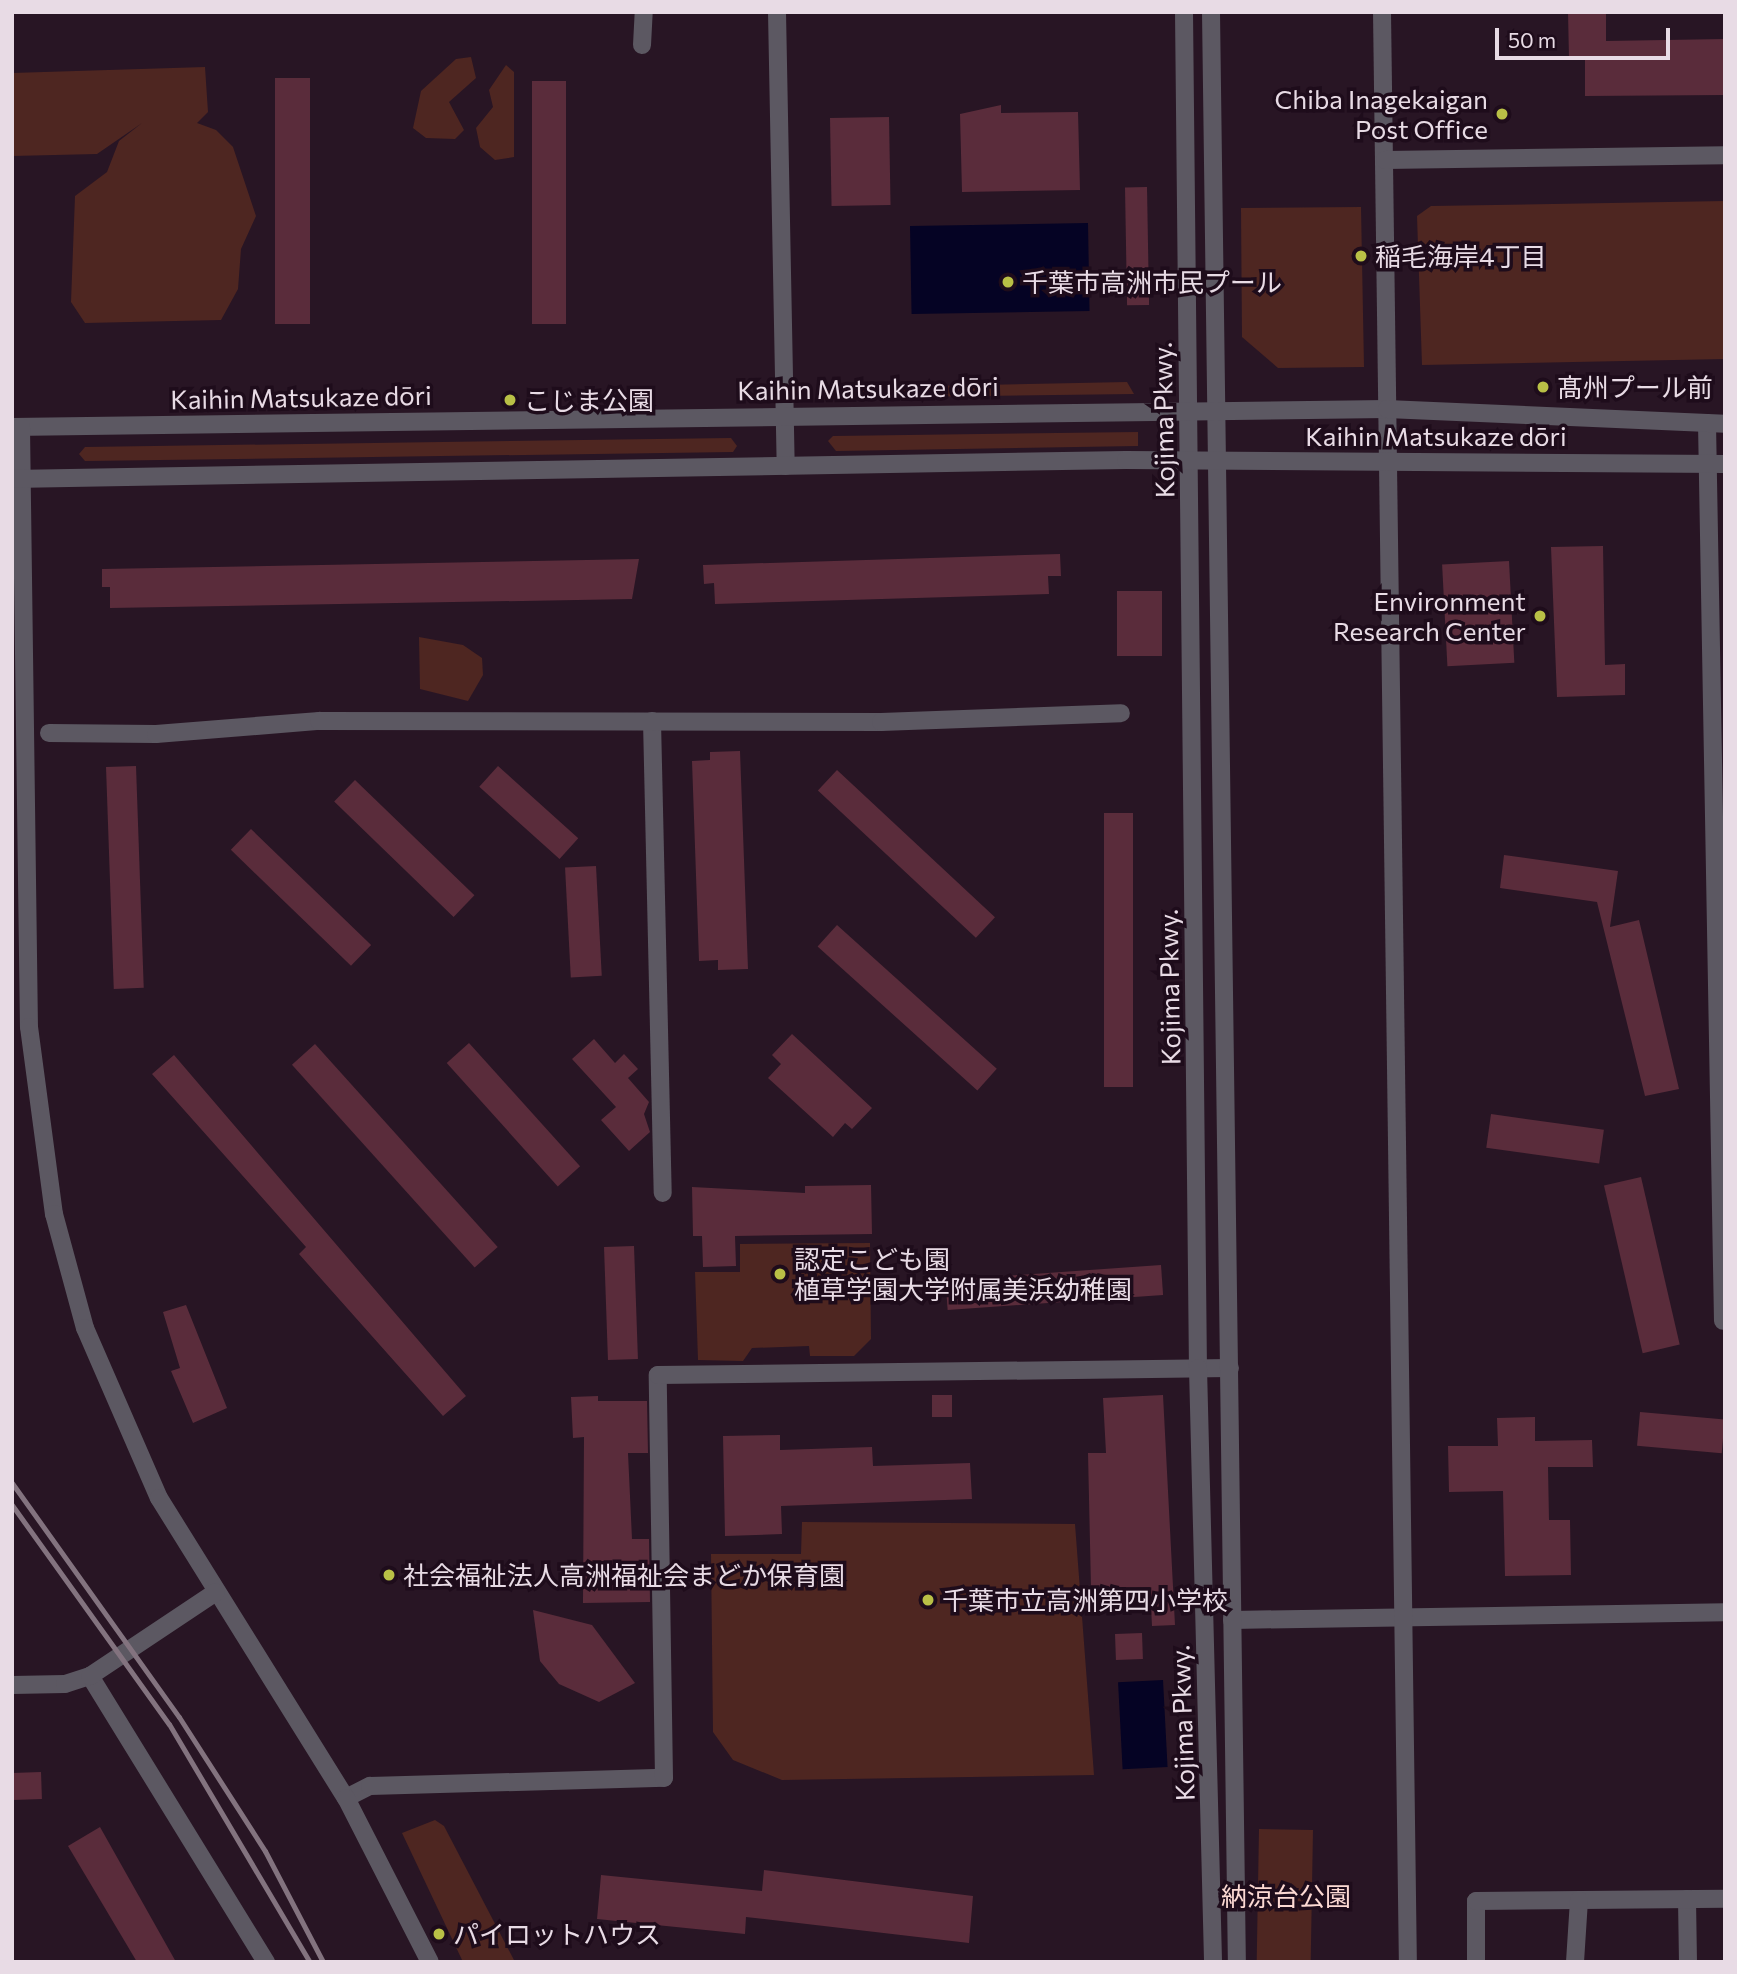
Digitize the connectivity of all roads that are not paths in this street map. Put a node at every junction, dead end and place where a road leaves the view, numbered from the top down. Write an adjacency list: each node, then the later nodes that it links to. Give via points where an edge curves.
1 (644, 12): 6 (street)
2 (777, 12): 12 (street)
3 (1184, 12): 10 (street, Kojima Pkwy.)
4 (1211, 12): 11 (street, Kojima Pkwy.)
5 (1382, 12): 8 (street)
6 (642, 45)
7 (1725, 155): 8 (street)
8 (1385, 160): 9 (street)
9 (1387, 409): 11 (street, Kaihin Matsukaze dōri); 13 (street, Kaihin Matsukaze dōri); 17 (street)
10 (1190, 410): 11 (street, Kaihin Matsukaze dōri); 12 (street, Kaihin Matsukaze dōri); 15 (street, Kojima Pkwy.)
11 (1216, 410): 16 (street, Kojima Pkwy.)
12 (784, 416): 14 (street, Kaihin Matsukaze dōri); 19 (street)
13 (1716, 424): 18 (street)
14 (17, 427): 20 (street)
15 (1190, 461): 16 (street, Kaihin Matsukaze dōri); 19 (street, Kaihin Matsukaze dōri); 28 (street, Kojima Pkwy.)
16 (1216, 461): 17 (street, Kaihin Matsukaze dōri); 29 (street, Kojima Pkwy.)
17 (1388, 462): 18 (street, Kaihin Matsukaze dōri); 32 (street)
18 (1716, 464): 27 (street)
19 (786, 466): 20 (street, Kaihin Matsukaze dōri)
20 (18, 479): 21 (street)
21 (19, 667): 25 (street)
22 (1121, 713): 23 (street, via 881,722)
23 (652, 721): 24 (street, via 318,721 156,734); 26 (street)
24 (49, 733)
25 (20, 847): 30 (street, via 29,1027 54,1214 85,1328 124,1426 159,1498)
26 (663, 1193)
27 (1723, 1321)
28 (1198, 1368): 29 (street); 36 (street, via 658,1375 664,1778 370,1786); 42 (street, Kojima Pkwy.)
29 (1230, 1368): 33 (street, Kojima Pkwy.)
30 (216, 1592): 34 (street); 36 (street)
31 (1725, 1612): 32 (street)
32 (1403, 1617): 33 (street); 44 (street)
33 (1232, 1620): 43 (street, Kojima Pkwy.)
34 (90, 1676): 35 (street, via 65,1684); 40 (street)
35 (12, 1685)
36 (346, 1798): 41 (street)
37 (1687, 1899): 38 (street); 39 (street); 47 (street)
38 (1725, 1899)
39 (1579, 1900): 45 (street, via 1476,1900); 46 (street)
40 (266, 1962)
41 (430, 1962)
42 (1213, 1962)
43 (1237, 1962)
44 (1408, 1962)
45 (1476, 1962)
46 (1575, 1962)
47 (1688, 1962)

